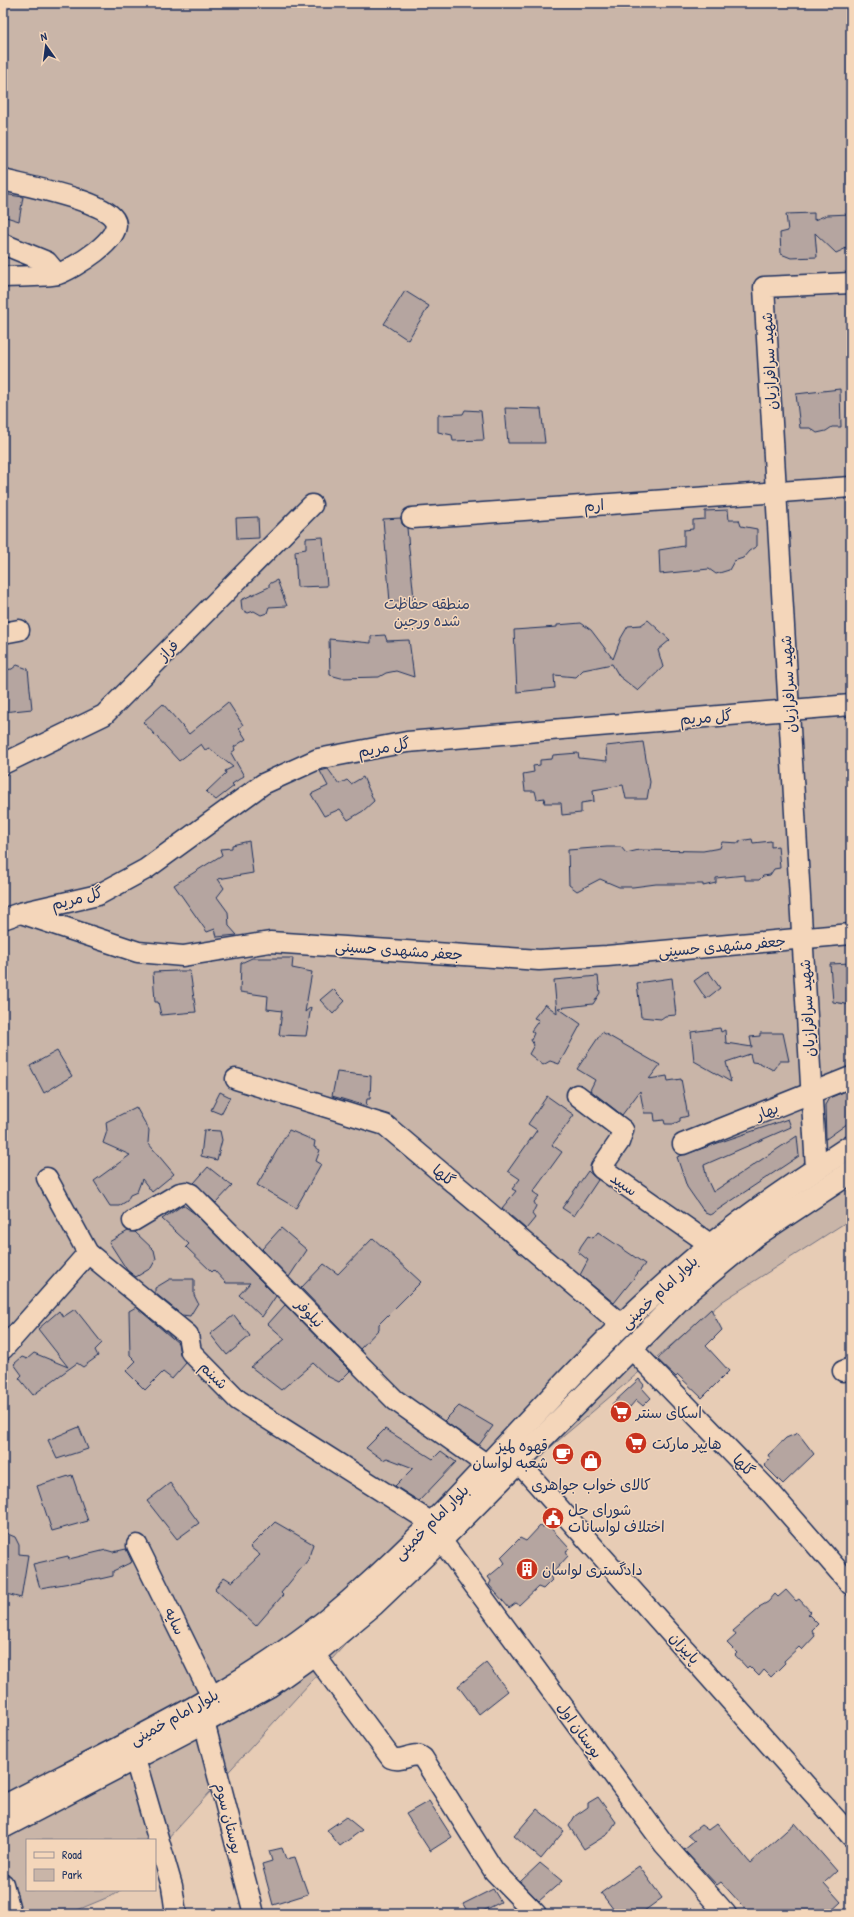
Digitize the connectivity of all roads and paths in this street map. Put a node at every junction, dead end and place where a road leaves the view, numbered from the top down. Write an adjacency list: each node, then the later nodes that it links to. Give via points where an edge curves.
1 (3, 180): 3 (street, via 85,202 114,219 116,228 107,241 83,261)
2 (3, 244): 3 (street, via 47,262)
3 (57, 274): 4 (street)
4 (3, 277)
5 (851, 283): 7 (street, شهید سرافرازیان, via 764,287)
6 (851, 487): 7 (street, ارم)
7 (776, 492): 9 (street, ارم); 11 (street, شهید سرافرازیان)
8 (312, 505): 12 (street, فراز, via 104,715)
9 (412, 518)
10 (851, 705): 11 (street, گل مریم)
11 (789, 711): 13 (street, گل مریم, via 407,742 318,759 263,784 146,869 98,895); 15 (street, شهید سرافرازیان)
12 (3, 764)
13 (9, 912): 15 (street, جعفر مشهدی حسینی, via 138,952 183,956 270,942 539,960)
14 (851, 934): 15 (street, جعفر مشهدی حسینی)
15 (802, 938): 18 (street, شهید سرافرازیان)
16 (851, 1077): 18 (street, بهار)
17 (236, 1079): 28 (street, گلها, via 385,1125)
18 (812, 1094): 20 (street, بهار); 22 (street, شهید سرافرازیان)
19 (577, 1095): 26 (street, سپید, via 623,1130 619,1142 601,1168)
20 (683, 1144)
21 (851, 1146): 22 (main road, بلوار امام خمینی)
22 (816, 1169): 26 (main road, بلوار امام خمینی, via 745,1217)
23 (851, 1172): 29 (main road, بلوار امام خمینی, via 756,1236 688,1291)
24 (47, 1178): 27 (street, شبنم)
25 (133, 1221): 32 (street, نیلوفر, via 180,1193 191,1194 395,1400)
26 (711, 1246): 28 (main road, بلوار امام خمینی)
27 (88, 1253): 30 (street); 33 (street, شبنم, via 188,1335 191,1352 238,1400)
28 (622, 1325): 32 (main road, بلوار امام خمینی)
29 (631, 1348): 31 (main road, بلوار امام خمینی); 35 (street, گلها, via 771,1493)
30 (3, 1349)
31 (518, 1462): 33 (main road, بلوار امام خمینی); 42 (street, پاییزان)
32 (487, 1465): 33 (main road, بلوار امام خمینی)
33 (437, 1532): 36 (main road, بلوار امام خمینی, via 373,1605); 37 (main road, بلوار امام خمینی, via 306,1637); 48 (street, بوستان اول, via 664,1844)
34 (137, 1545): 37 (street, سایه)
35 (851, 1585)
36 (314, 1654): 38 (main road, بلوار امام خمینی, via 269,1686); 47 (street, via 392,1758 398,1760 415,1755 423,1758 494,1871)
37 (212, 1697): 40 (main road, بلوار امام خمینی)
38 (204, 1722): 39 (main road, بلوار امام خمینی); 46 (street, بوستان سوم)
39 (135, 1759): 41 (main road, بلوار امام خمینی); 45 (street, via 172,1886)
40 (3, 1807)
41 (3, 1827)
42 (851, 1836)
43 (3, 1884): 44 (street)
44 (11, 1914)
45 (176, 1914)
46 (254, 1914)
47 (536, 1914)
48 (726, 1914)

